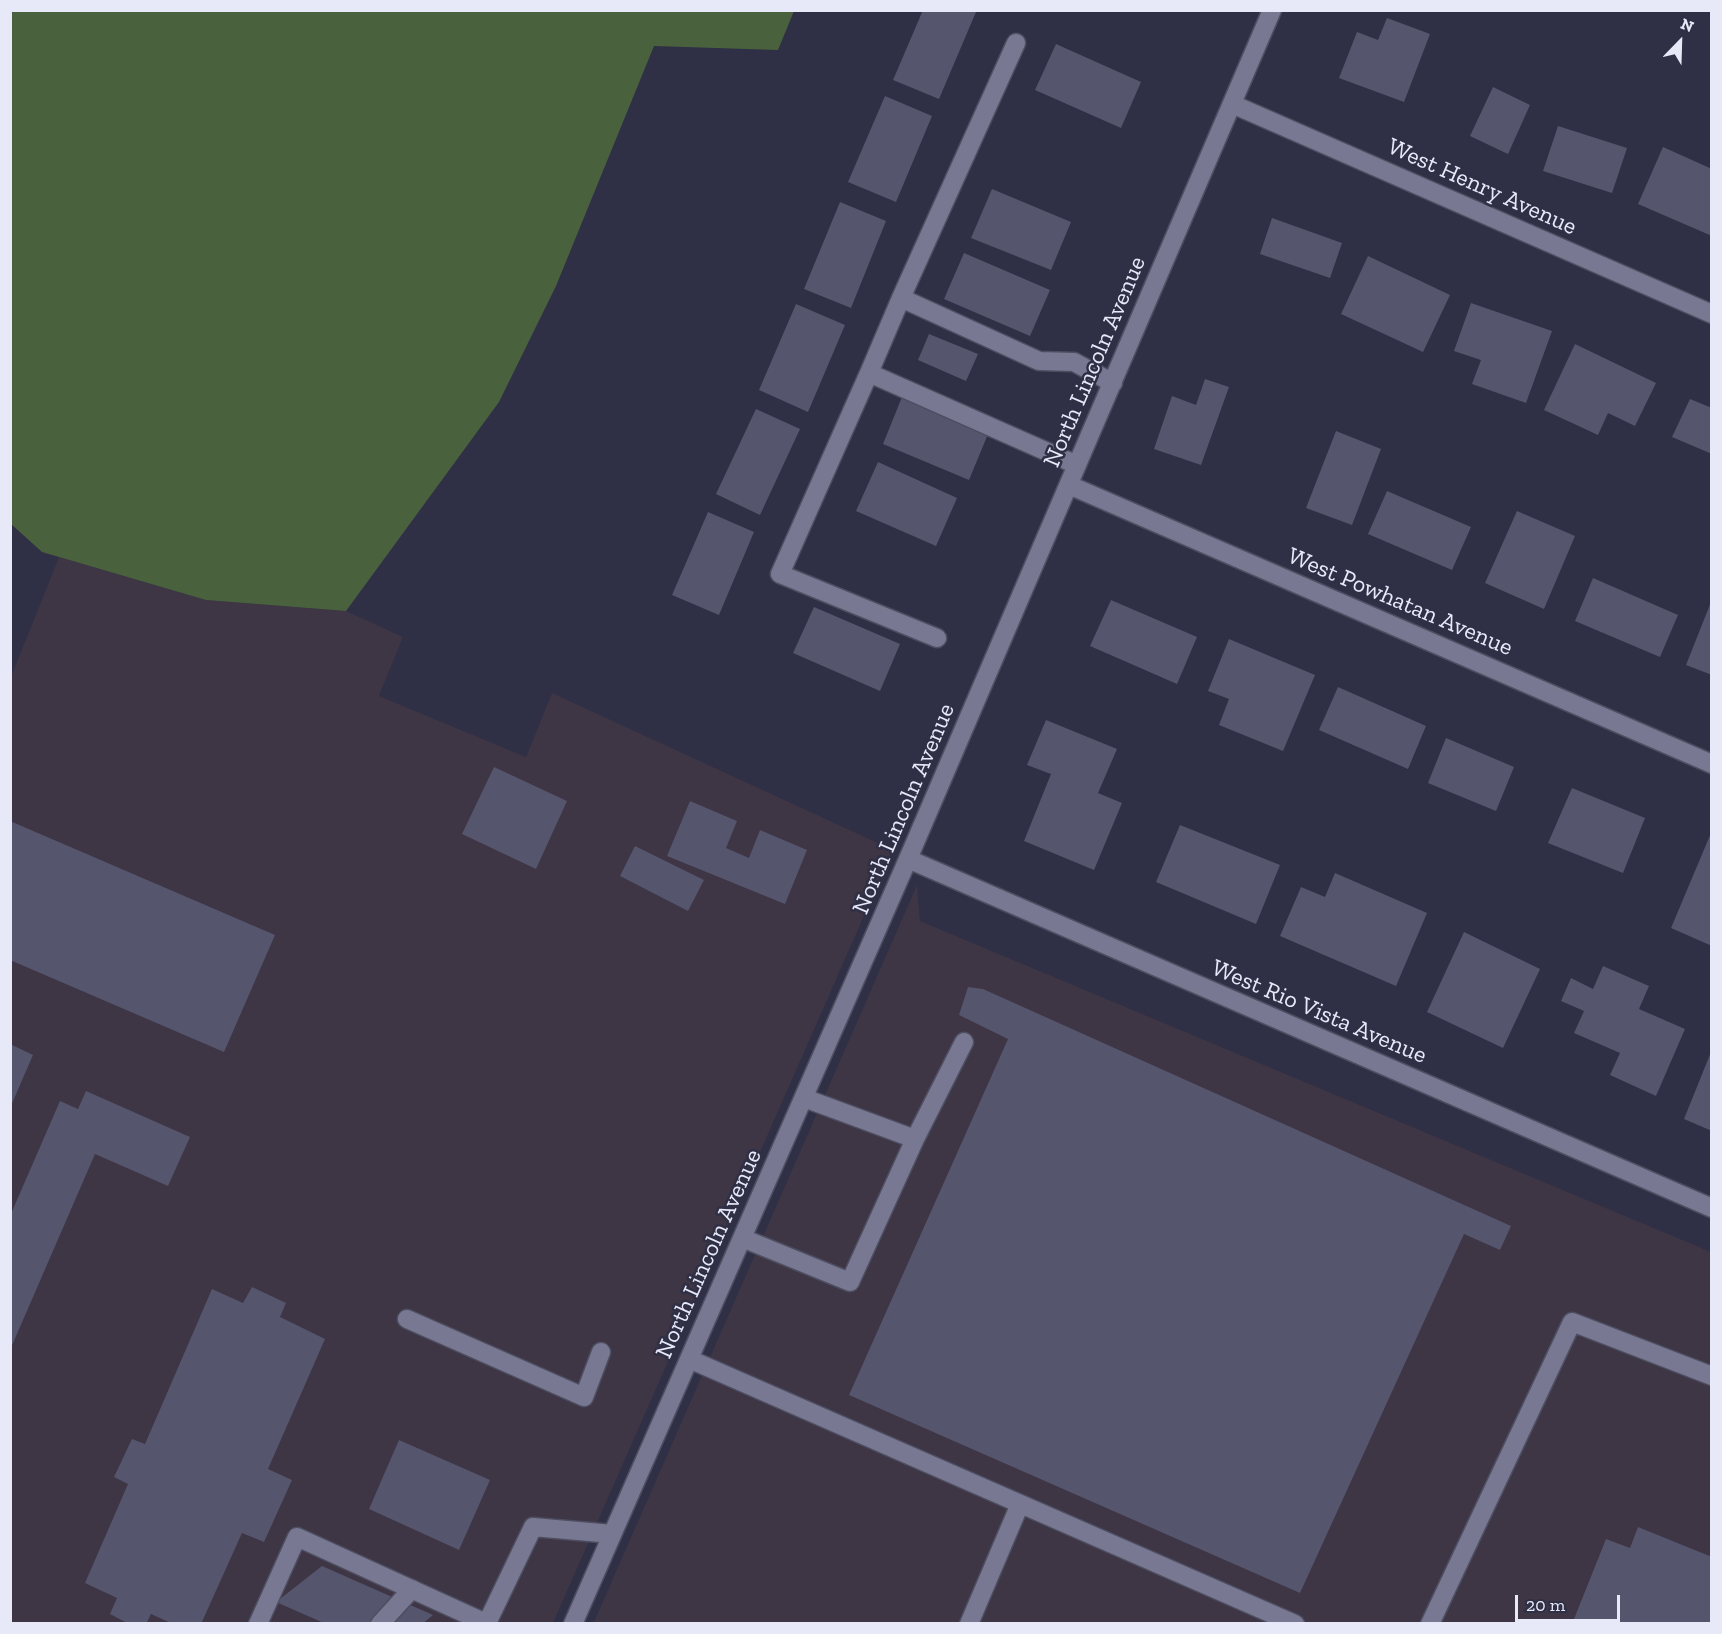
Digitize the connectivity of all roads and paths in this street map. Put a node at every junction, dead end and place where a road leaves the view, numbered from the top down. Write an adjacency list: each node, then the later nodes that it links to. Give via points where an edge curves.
1 (1272, 10): 3 (street, North Lincoln Avenue)
2 (1016, 43): 4 (street)
3 (1232, 104): 5 (street, West Henry Avenue); 7 (street, North Lincoln Avenue)
4 (901, 298): 6 (street); 7 (street, via 1039,361 1074,362)
5 (1712, 314)
6 (869, 373): 8 (street); 10 (street, via 780,574)
7 (1113, 383): 8 (street, North Lincoln Avenue)
8 (1077, 465): 9 (street, North Lincoln Avenue)
9 (1069, 485): 11 (street, West Powhatan Avenue); 12 (street, North Lincoln Avenue)
10 (937, 638)
11 (1712, 764)
12 (908, 860): 14 (street, North Lincoln Avenue); 16 (street, West Rio Vista Avenue)
13 (964, 1042): 15 (street)
14 (804, 1098): 15 (street); 17 (street, North Lincoln Avenue)
15 (915, 1139): 17 (street, via 850,1282)
16 (1712, 1208)
17 (742, 1238): 20 (street, North Lincoln Avenue)
18 (407, 1319): 19 (street, via 584,1397)
19 (601, 1352)
20 (689, 1359): 22 (street); 23 (street, North Lincoln Avenue)
21 (1712, 1376): 31 (street, via 1572,1322)
22 (1020, 1504): 29 (street); 30 (street)
23 (612, 1534): 27 (street, via 533,1527); 28 (street, North Lincoln Avenue)
24 (412, 1589): 25 (street, via 297,1538); 26 (street); 27 (street)
25 (258, 1623)
26 (380, 1623)
27 (487, 1623)
28 (573, 1623)
29 (969, 1623)
30 (1295, 1623)
31 (1430, 1623)

